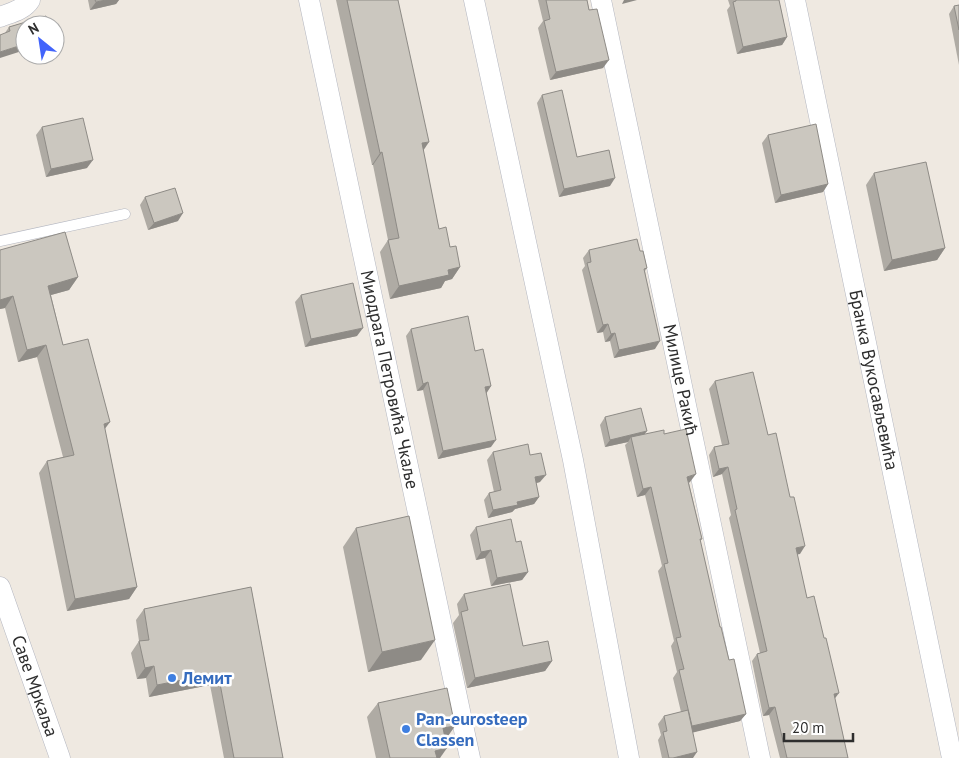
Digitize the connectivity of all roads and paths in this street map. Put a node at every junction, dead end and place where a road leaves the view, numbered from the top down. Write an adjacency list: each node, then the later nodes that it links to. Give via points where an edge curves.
1 (30, 0): 6 (street, via 15,12)
2 (309, 0): 11 (street, Миодрага Петровића Чкаље)
3 (474, 0): 12 (street, via 573,460)
4 (602, 0): 13 (street, Милице Ракић)
5 (795, 0): 14 (street, Бранка Вукосављевића)
6 (0, 17)
7 (125, 214): 8 (lane)
8 (0, 241)
9 (0, 587): 10 (street, Саве Мркаља)
10 (60, 758)
11 (470, 758)
12 (629, 758)
13 (760, 758)
14 (952, 758)

